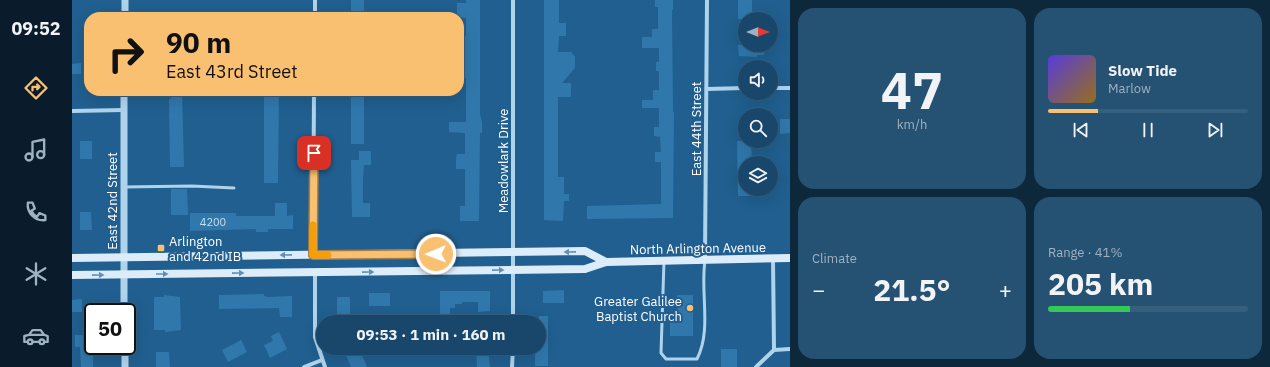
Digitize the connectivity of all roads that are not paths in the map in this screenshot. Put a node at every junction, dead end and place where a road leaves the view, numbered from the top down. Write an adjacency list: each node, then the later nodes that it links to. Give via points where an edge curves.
1 (125, 0): 5 (street)
2 (315, 0): 6 (street)
3 (513, 0): 17 (street, Meadowlark Drive)
4 (707, 0): 10 (street, East 44th Street)
5 (125, 12)
6 (315, 12)
7 (738, 88): 10 (street)
8 (778, 88): 9 (street)
9 (790, 88)
10 (707, 89): 23 (street, East 44th Street)
11 (124, 96): 13 (street, East 42nd Street)
12 (314, 96): 18 (street)
13 (124, 110): 14 (street); 15 (street, East 42nd Street)
14 (72, 111)
15 (124, 187): 16 (lane); 20 (street, East 42nd Street)
16 (234, 188)
17 (514, 253): 18 (main road, North Arlington Avenue); 25 (main road, North Arlington Avenue, one-way to 17, via 585,251); 26 (street, Meadowlark Drive)
18 (313, 255): 20 (main road, North Arlington Avenue, one-way to 20)
19 (72, 258): 20 (main road, North Arlington Avenue)
20 (124, 258): 28 (street, East 42nd Street)
21 (772, 258): 22 (main road, North Arlington Avenue); 23 (main road, North Arlington Avenue); 32 (street)
22 (790, 258)
23 (705, 259): 24 (main road, North Arlington Avenue); 24 (lane, via 702,350 697,359 686,360 666,359 661,353)
24 (664, 260): 25 (main road, North Arlington Avenue)
25 (606, 262): 26 (main road, North Arlington Avenue, via 585,269)
26 (513, 270): 27 (main road, North Arlington Avenue, one-way to 26); 31 (street, Meadowlark Drive)
27 (315, 272): 28 (main road, North Arlington Avenue, one-way to 27); 36 (street, via 314,329)
28 (124, 274): 29 (main road, North Arlington Avenue, one-way to 28); 30 (street, East 42nd Street)
29 (72, 275)
30 (124, 303)
31 (513, 315)
32 (774, 350): 33 (street); 41 (street)
33 (790, 350)
34 (124, 355): 37 (street)
35 (512, 355): 40 (street)
36 (322, 360): 38 (street); 39 (street)
37 (125, 367)
38 (304, 367)
39 (325, 367)
40 (512, 367)
41 (756, 367)

